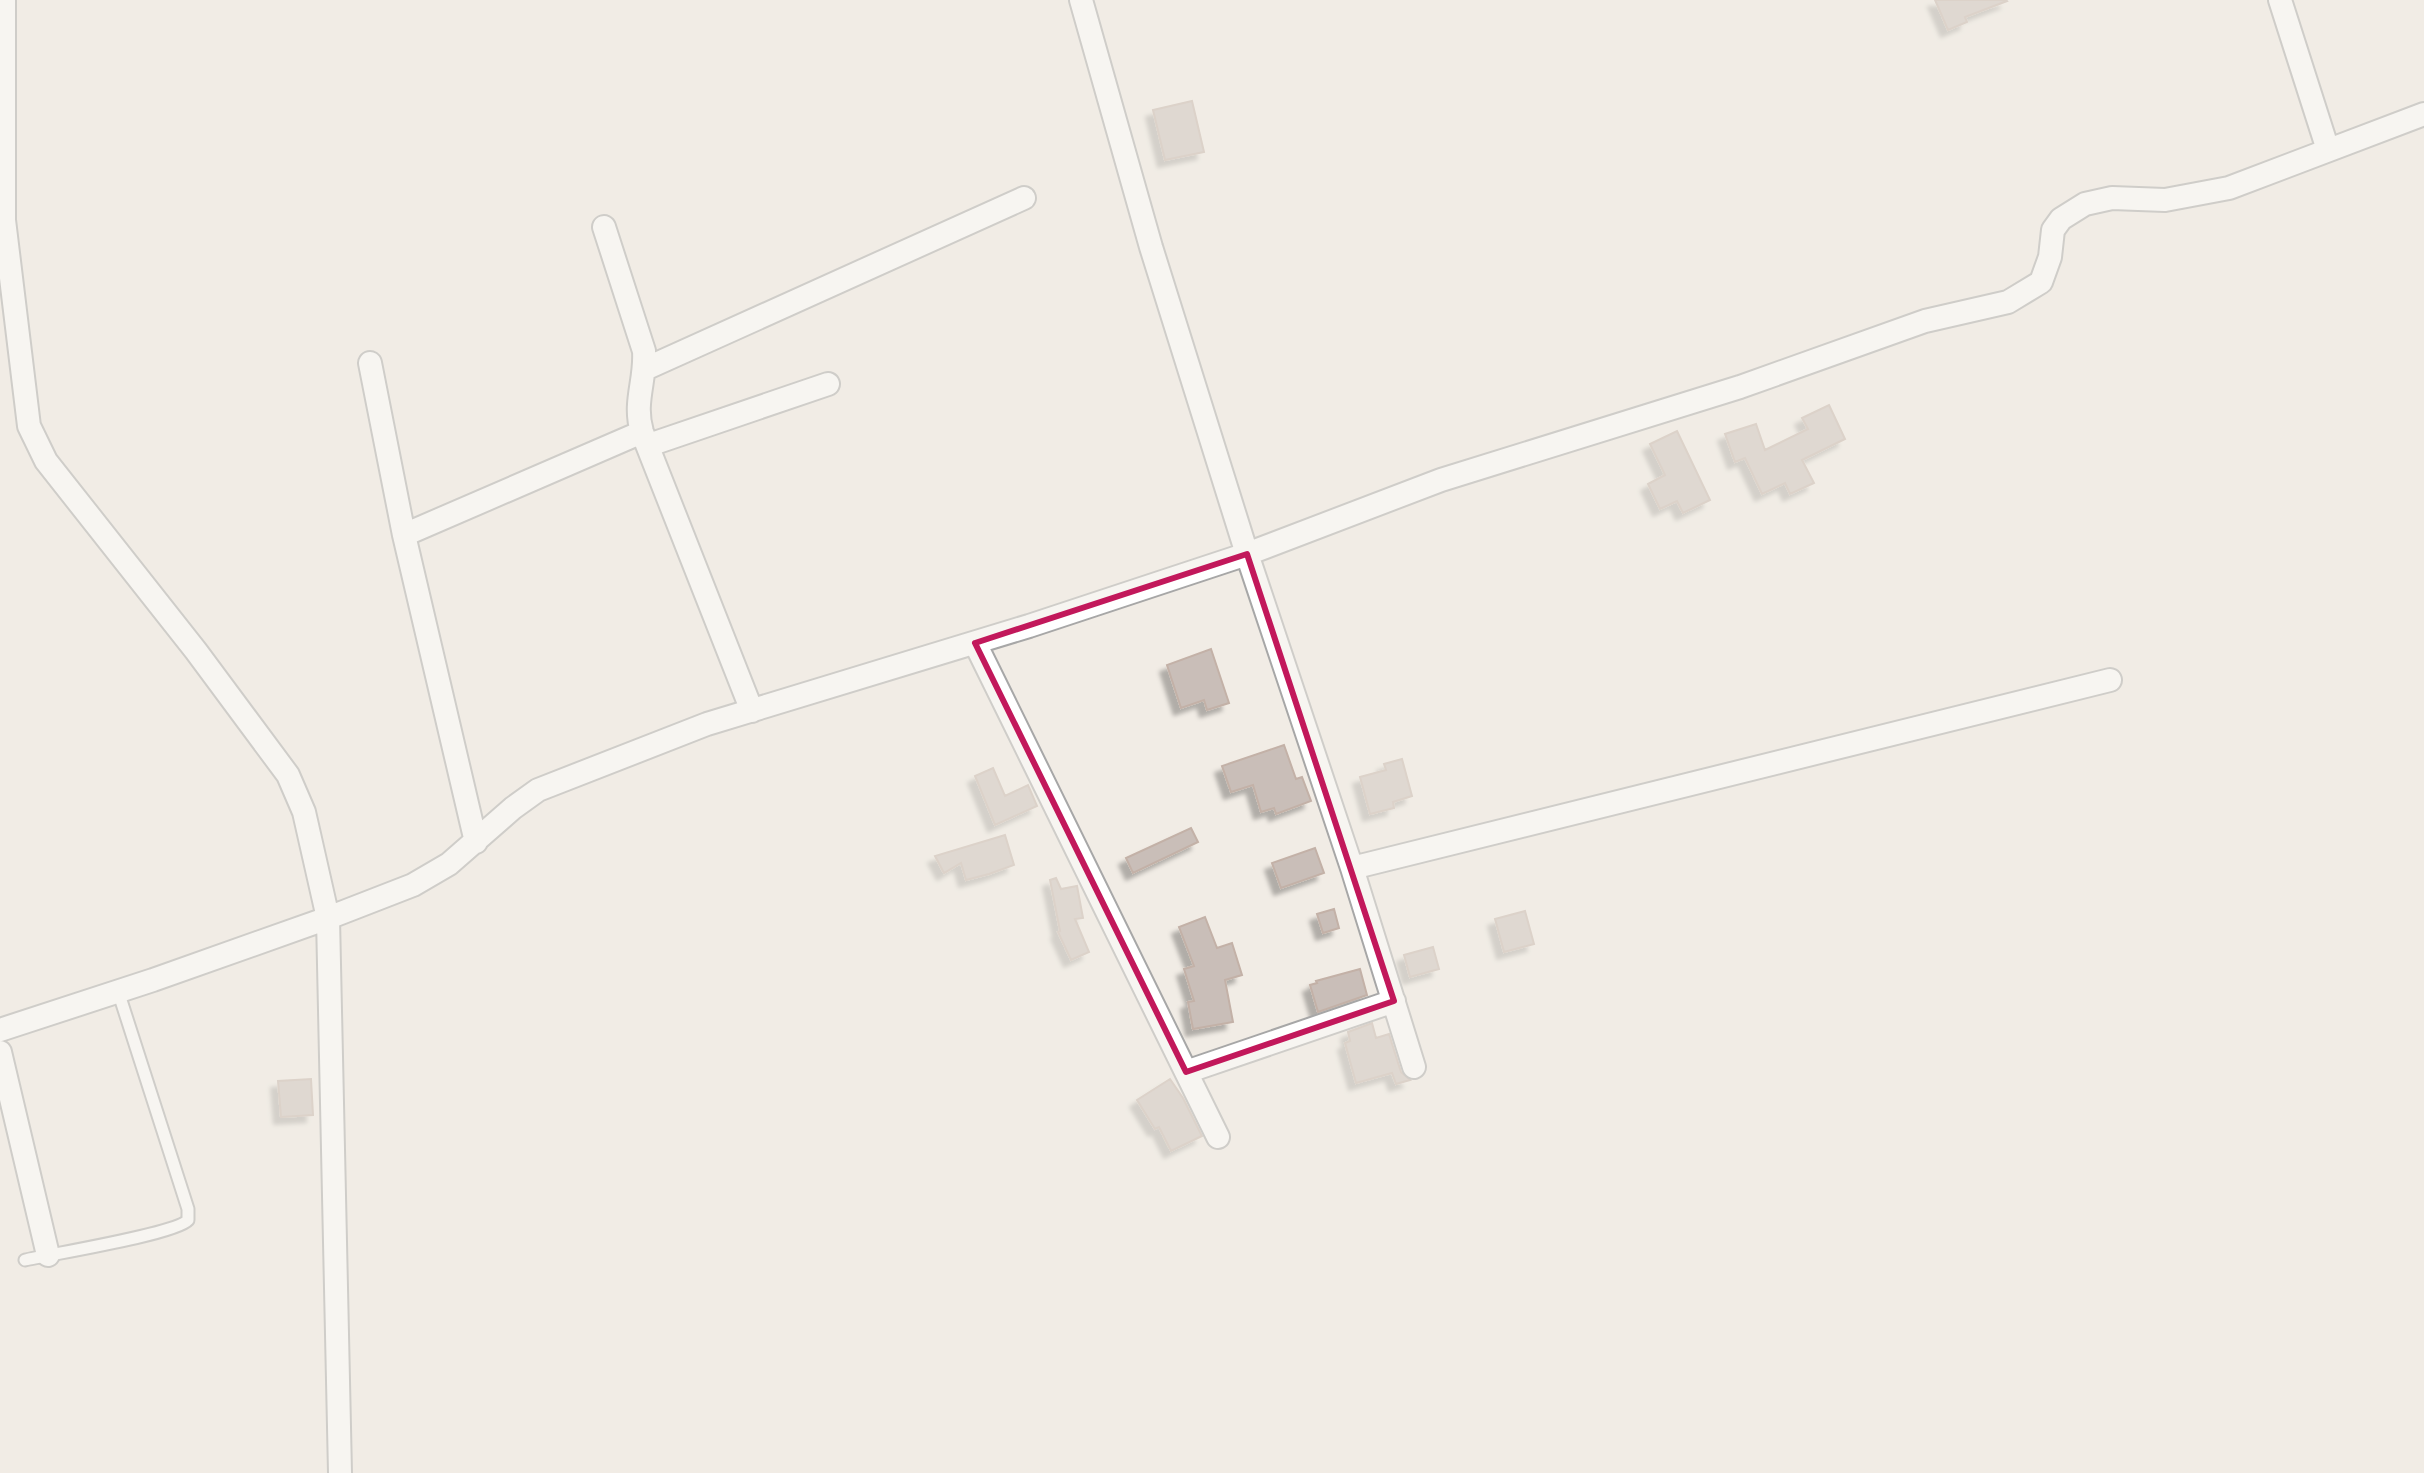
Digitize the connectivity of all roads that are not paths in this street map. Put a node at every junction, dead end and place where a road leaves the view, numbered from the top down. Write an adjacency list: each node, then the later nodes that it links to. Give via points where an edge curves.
1 (4, 0): 19 (street, via 4,220 29,426 46,461 288,775 304,812)
2 (1081, 0): 13 (street)
3 (2280, 0): 5 (street)
4 (2424, 114): 5 (street)
5 (2328, 150): 13 (street, via 2229,188 2165,200 2112,198 2085,204 2053,230 2041,282 2008,302 1925,321 1740,387 1441,480)
6 (1024, 198): 9 (street)
7 (604, 227): 9 (street, via 644,351)
8 (370, 363): 12 (street)
9 (645, 369): 11 (street, via 637,416)
10 (828, 384): 11 (street)
11 (646, 438): 12 (street); 16 (street)
12 (404, 535): 17 (street)
13 (1247, 554): 14 (street); 18 (street)
14 (975, 643): 16 (street); 25 (street)
15 (2110, 680): 18 (street)
16 (752, 711): 17 (street, via 538,790)
17 (476, 842): 19 (street, via 413,885)
18 (1352, 868): 21 (street)
19 (328, 918): 20 (street); 29 (street)
20 (118, 991): 22 (street); 27 (lane, via 188,1220 149,1235)
21 (1394, 1001): 24 (street); 25 (street)
22 (0, 1030)
23 (0, 1052): 27 (street)
24 (1414, 1067)
25 (1186, 1072): 26 (street)
26 (1218, 1137)
27 (48, 1255): 28 (lane)
28 (25, 1260)
29 (340, 1473)

